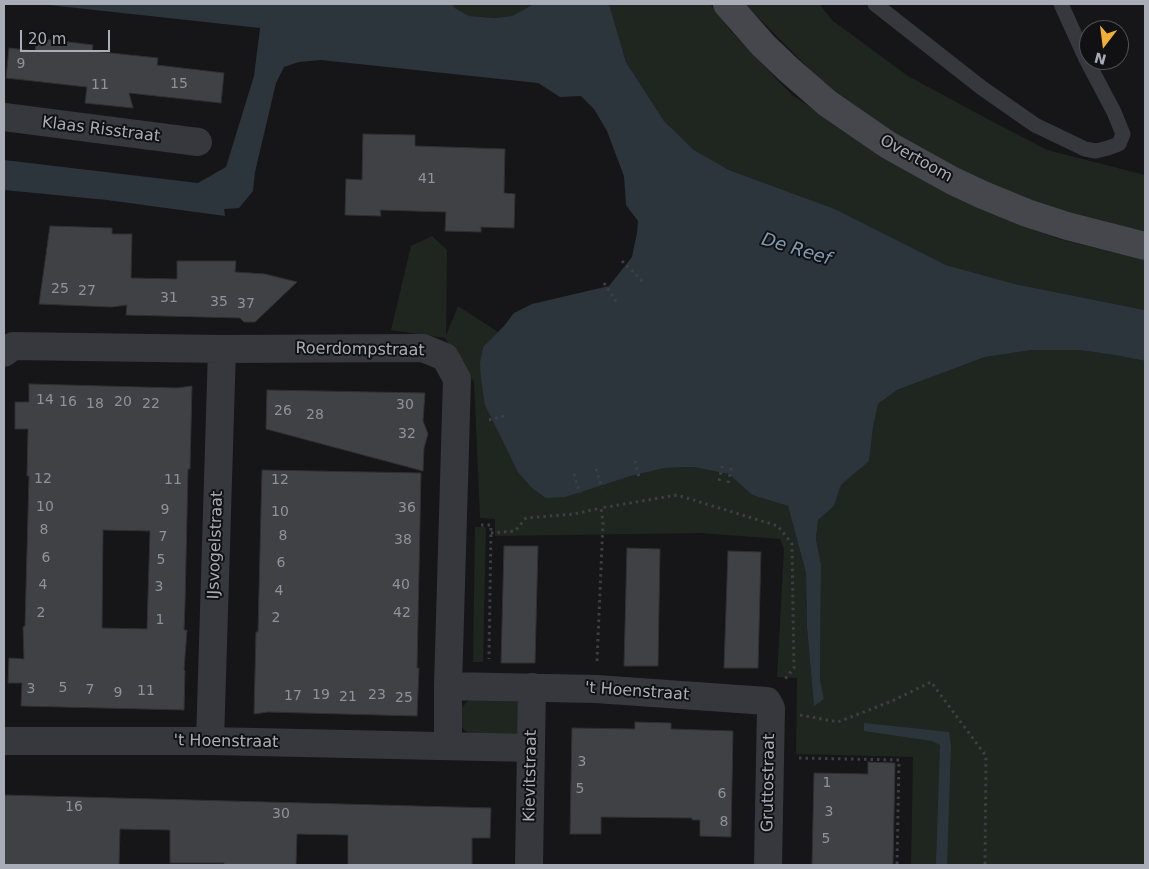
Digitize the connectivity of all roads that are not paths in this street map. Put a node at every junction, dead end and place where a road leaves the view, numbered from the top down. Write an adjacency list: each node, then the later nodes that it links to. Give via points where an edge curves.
1 (727, 4): 6 (street, Overtoom, via 788,69 834,108 888,145 953,181 1009,206 1067,226)
2 (875, 4): 3 (lane, via 1035,125 1085,148 1096,150 1119,144 1123,134 1114,112)
3 (1061, 4)
4 (4, 117): 5 (street, Klaas Risstraat)
5 (198, 142)
6 (1145, 246)
7 (222, 349): 8 (street, Roerdompstraat, via 13,346); 9 (street, Roerdompstraat, via 422,348 445,357 457,379); 13 (street, IJsvogelstraat)
8 (4, 353)
9 (448, 686): 10 (street, 't Hoenstraat); 14 (street)
10 (532, 687): 11 (street, 't Hoenstraat, via 596,689); 15 (street, Kievitstraat)
11 (769, 705): 17 (street, Gruttostraat)
12 (4, 741): 13 (street, 't Hoenstraat)
13 (210, 741): 14 (street, 't Hoenstraat)
14 (448, 746): 15 (street, 't Hoenstraat)
15 (531, 748): 16 (street, Kievitstraat)
16 (529, 865)
17 (768, 865)

